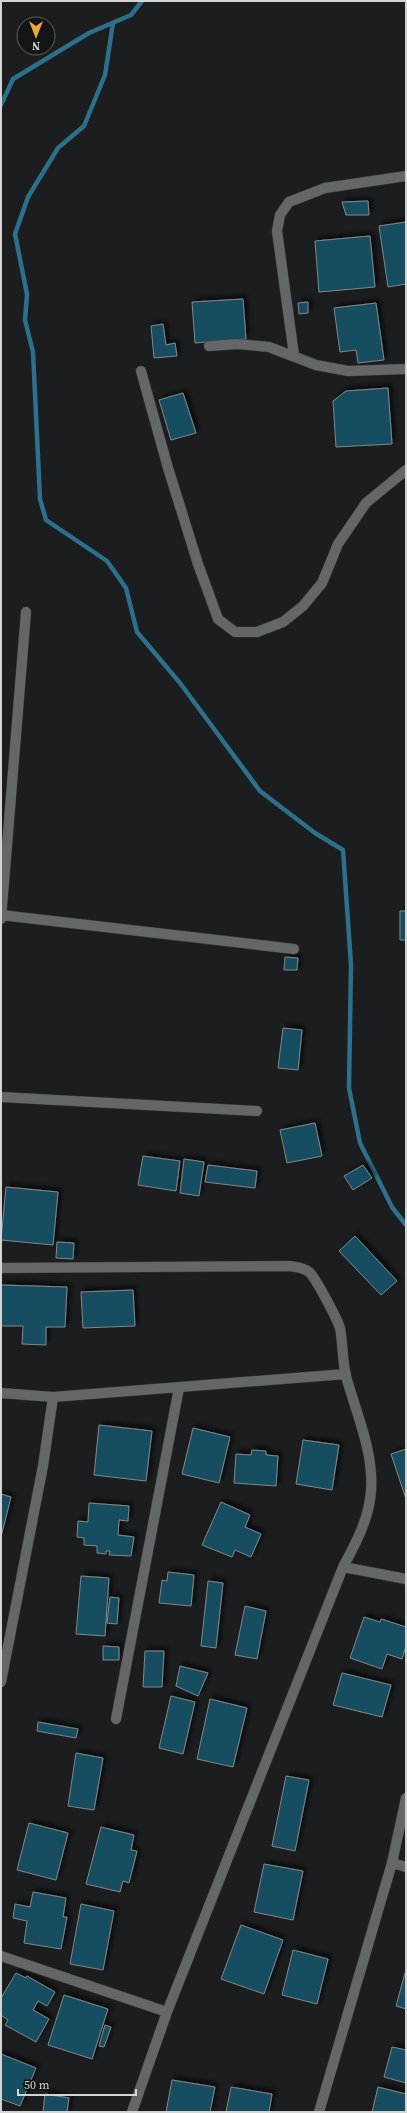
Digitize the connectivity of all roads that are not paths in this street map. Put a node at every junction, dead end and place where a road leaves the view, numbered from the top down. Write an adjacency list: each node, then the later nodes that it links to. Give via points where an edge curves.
1 (406, 176): 3 (street, via 325,188 289,202 280,215 277,231)
2 (209, 346): 3 (street, via 238,344 269,347)
3 (294, 355): 4 (street, via 316,365 348,371)
4 (406, 369)
5 (141, 371): 6 (street, via 198,564 218,619 235,632 257,632 283,622 303,606 322,583 338,544 366,503)
6 (406, 470)
7 (26, 612): 8 (street)
8 (1, 915): 9 (street); 10 (street)
9 (1, 919)
10 (294, 949)
11 (1, 1097): 12 (street)
12 (257, 1110)
13 (1, 1268): 14 (street, via 301,1268 310,1273 340,1326)
14 (346, 1374): 15 (street); 18 (street, via 361,1424 371,1491 362,1531)
15 (179, 1388): 17 (street); 21 (street)
16 (1, 1393): 17 (street)
17 (53, 1397): 20 (street, via 43,1466)
18 (343, 1567): 19 (street); 26 (street)
19 (406, 1579)
20 (1, 1682)
21 (116, 1719)
22 (406, 1798): 23 (street)
23 (392, 1863): 24 (street); 28 (street)
24 (406, 1867)
25 (1, 1956): 26 (street)
26 (167, 2012): 27 (street)
27 (132, 2112)
28 (319, 2112)

